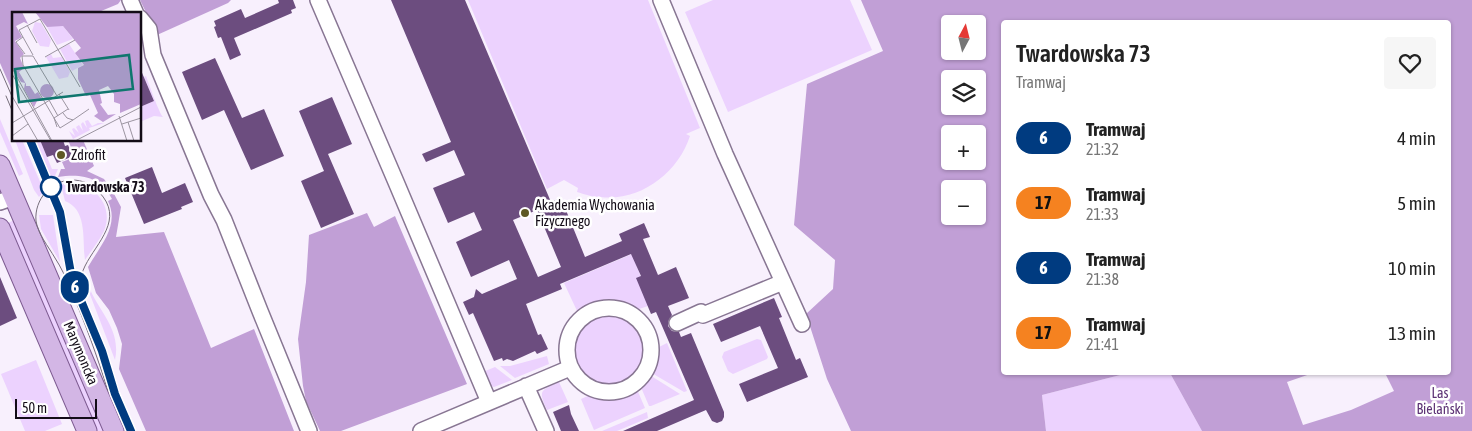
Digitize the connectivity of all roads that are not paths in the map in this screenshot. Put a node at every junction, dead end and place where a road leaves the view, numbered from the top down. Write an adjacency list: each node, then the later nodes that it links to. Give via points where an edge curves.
1 (130, 0): 4 (street)
2 (318, 0): 14 (street)
3 (661, 0): 9 (street)
4 (135, 12)
5 (141, 19): 17 (street, via 149,29 153,55)
6 (0, 165): 7 (main road, Marymoncka)
7 (7, 199): 16 (main road, Marymoncka)
8 (0, 228): 15 (main road, Marymoncka)
9 (783, 282): 10 (street); 11 (street)
10 (677, 323)
11 (802, 324)
12 (570, 368): 12 (street, via 566,353 568,338 586,315 600,309 615,308 629,313 655,332 645,373 625,390 612,393 587,387); 13 (street)
13 (526, 386): 14 (street); 19 (street)
14 (488, 402): 18 (street)
15 (87, 431)
16 (114, 431)
17 (309, 431)
18 (420, 431)
19 (546, 431)

